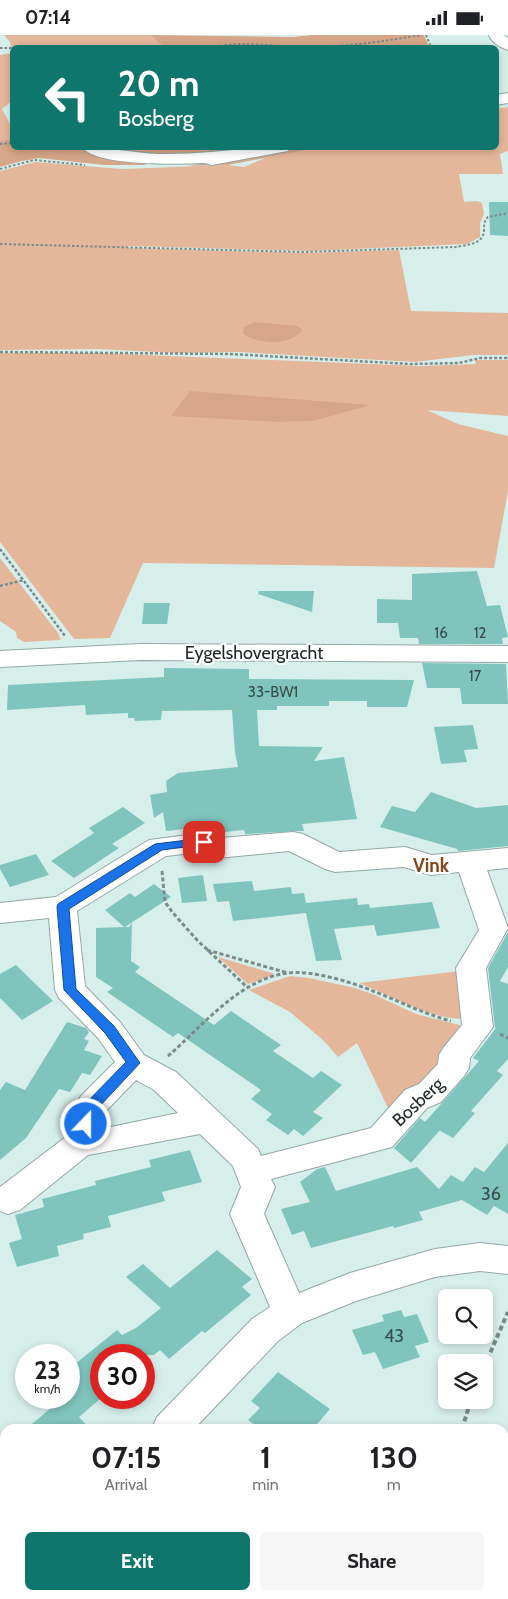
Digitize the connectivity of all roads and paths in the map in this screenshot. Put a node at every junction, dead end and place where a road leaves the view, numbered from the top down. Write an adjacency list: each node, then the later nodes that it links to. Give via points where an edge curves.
1 (421, 35): 4 (path)
2 (232, 45): 3 (path)
3 (265, 45)
4 (342, 45)
5 (99, 150): 7 (street, via 139,158)
6 (266, 150): 7 (street)
7 (229, 157): 8 (street)
8 (190, 163)
9 (508, 213): 10 (path, via 486,218 483,221 484,235 477,243 455,247 303,252)
10 (0, 244)
11 (0, 352): 12 (path, via 230,354 410,364)
12 (508, 357)
13 (0, 549): 14 (path)
14 (24, 580): 15 (path); 17 (path, via 68,640)
15 (0, 585)
16 (508, 654): 17 (street, Eygelshovergracht, via 140,652)
17 (71, 655): 18 (street, Eygelshovergracht)
18 (0, 659)
19 (160, 847): 21 (street, via 204,842 218,848 293,841 335,862 405,857 432,865); 22 (street); 24 (path, via 165,902)
20 (508, 857): 21 (street)
21 (470, 862): 27 (street, via 494,931 471,968)
22 (62, 907): 23 (street); 29 (street, via 70,990)
23 (0, 913)
24 (207, 950): 25 (path); 26 (path)
25 (288, 973): 26 (path); 27 (path, via 302,973 362,987 425,1014)
26 (247, 987): 29 (path)
27 (478, 1027): 28 (path); 32 (street, Bosberg, via 456,1055 453,1068 430,1093 416,1099 381,1138)
28 (508, 1038)
29 (141, 1067): 30 (street, via 165,1081); 31 (street, via 92,1105)
30 (206, 1119): 31 (street); 32 (street, via 246,1158)
31 (81, 1143): 33 (street)
32 (253, 1171): 35 (street, via 258,1187 247,1214)
33 (8, 1200)
34 (508, 1260): 35 (street, via 480,1257 435,1263 350,1288)
35 (290, 1312): 39 (street, via 265,1330)
36 (508, 1312): 37 (path)
37 (490, 1354)
38 (468, 1409): 40 (path)
39 (175, 1424)
40 (464, 1424)

